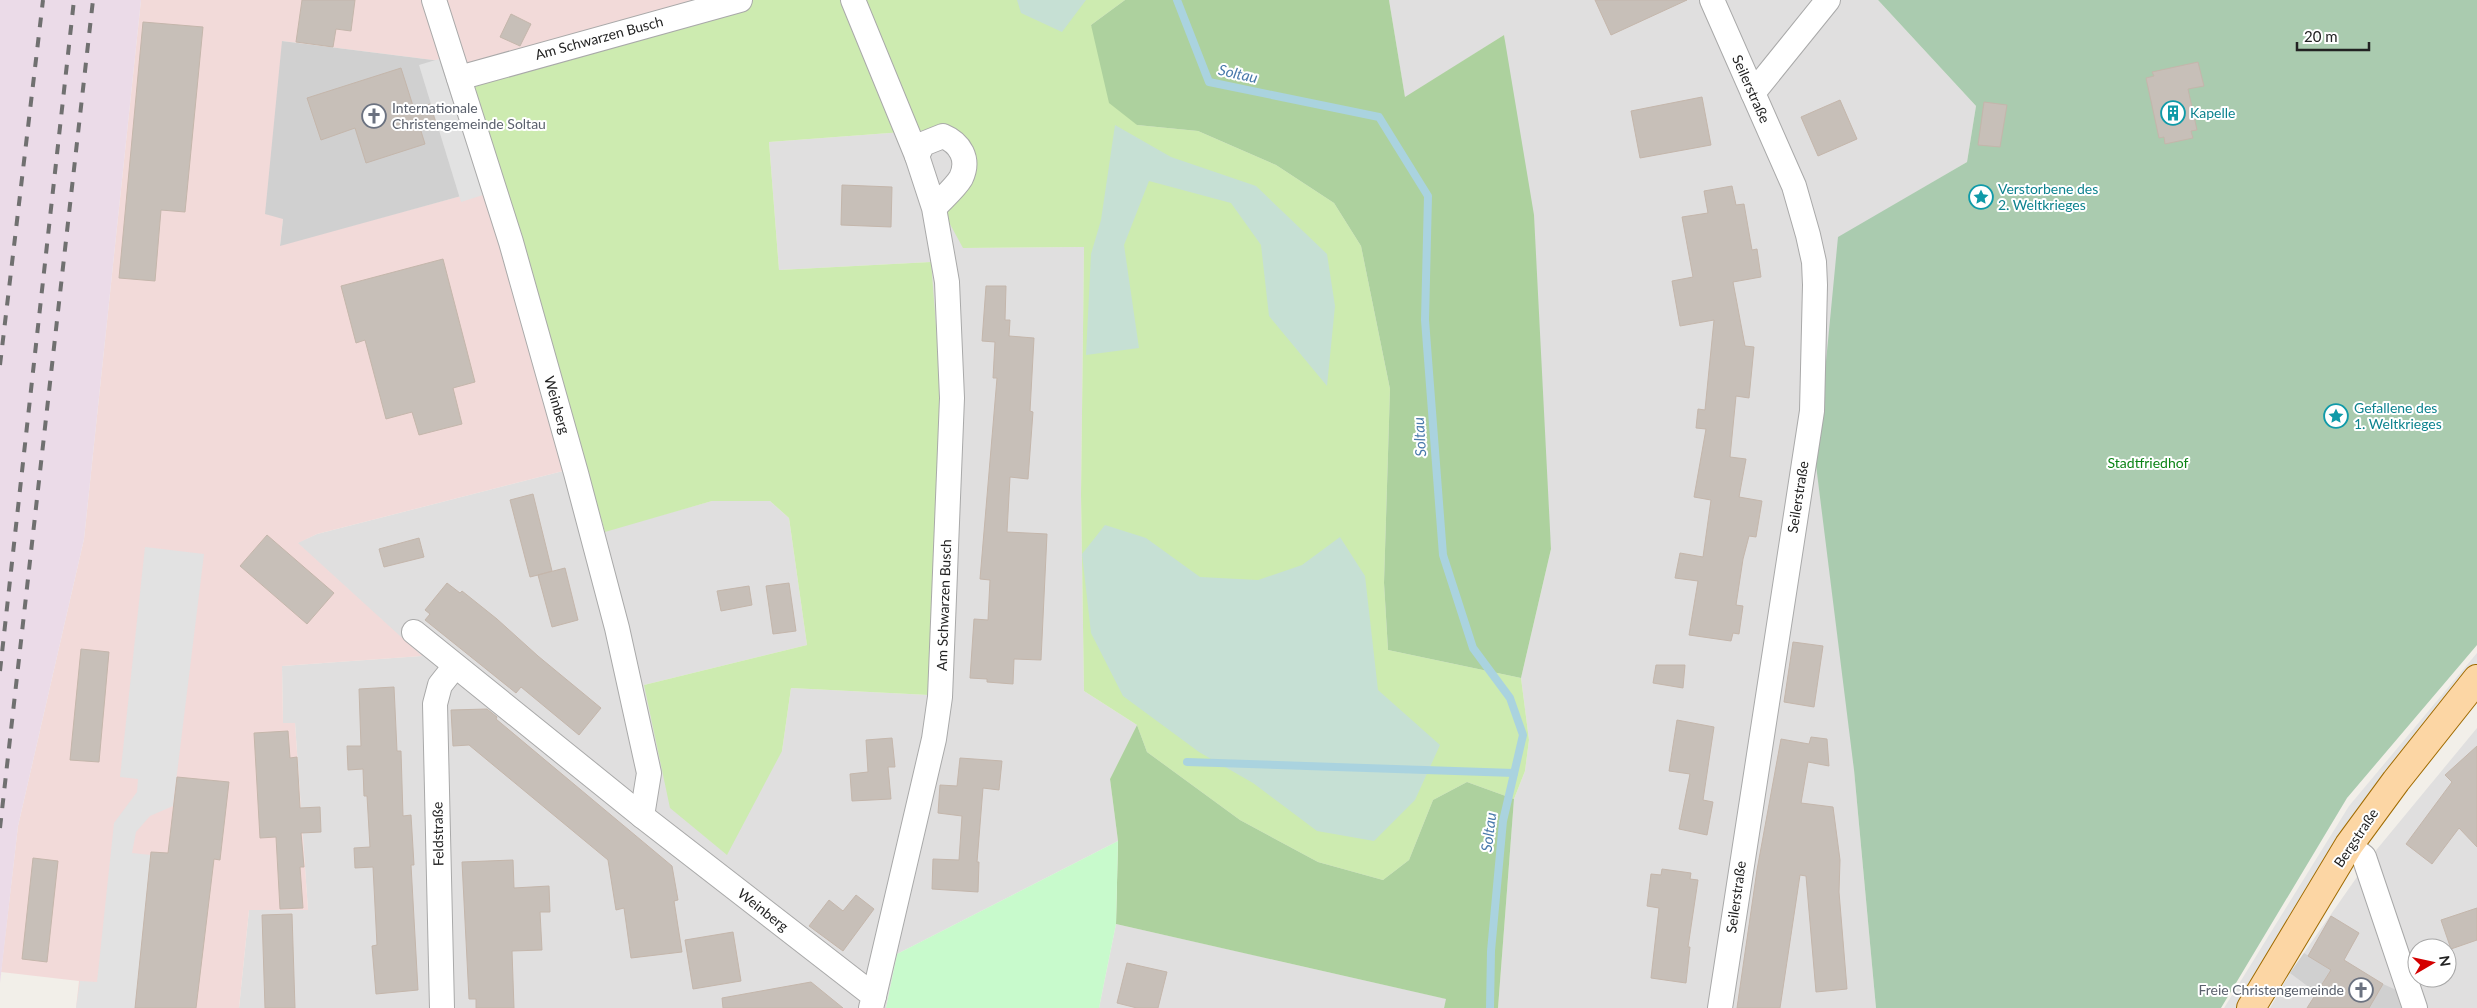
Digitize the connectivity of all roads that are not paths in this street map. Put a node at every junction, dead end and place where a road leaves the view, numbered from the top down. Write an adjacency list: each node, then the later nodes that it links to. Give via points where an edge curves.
1 (434, 0): 6 (street, Weinberg)
2 (740, 0): 6 (street, Am Schwarzen Busch)
3 (853, 0): 8 (street, Am Schwarzen Busch)
4 (1712, 0): 7 (street, Seilerstraße)
5 (1828, 0): 7 (street)
6 (459, 78): 13 (street, Weinberg, via 545,360 617,628 648,773)
7 (1753, 93): 17 (street, Seilerstraße, via 1794,186 1814,262 1812,411)
8 (917, 156): 9 (street, Am Schwarzen Busch); 9 (street, via 923,144 944,136 957,142 964,157 961,177)
9 (934, 208): 15 (street, Am Schwarzen Busch, via 947,282 952,398 940,697 934,739)
10 (414, 632): 11 (street, Weinberg)
11 (455, 666): 13 (street, Weinberg); 16 (street, Feldstraße, via 440,685 435,704)
12 (2477, 679): 14 (main road, Bergstraße)
13 (642, 816): 15 (street, Weinberg)
14 (2349, 845): 18 (main road, Bergstraße); 19 (street, via 2364,857)
15 (872, 1002)
16 (442, 1008)
17 (1720, 1008)
18 (2251, 1008)
19 (2415, 1008)

